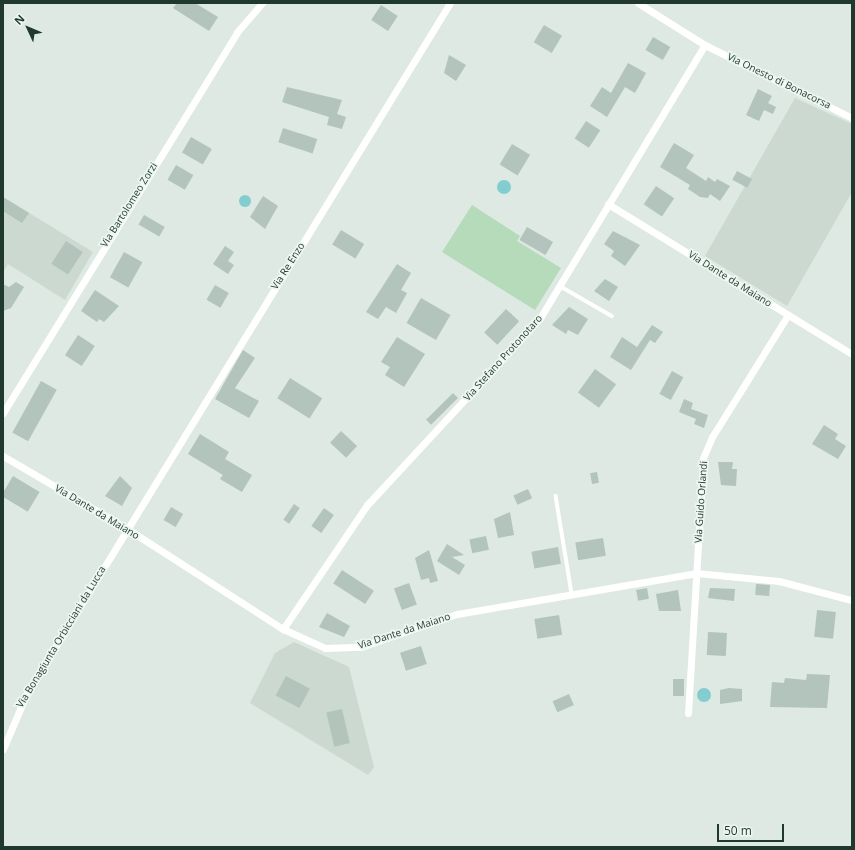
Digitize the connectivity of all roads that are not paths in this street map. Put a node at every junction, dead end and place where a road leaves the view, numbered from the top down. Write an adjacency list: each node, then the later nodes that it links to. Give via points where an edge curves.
1 (262, 3): 11 (street, Via Bartolomeo Zorzi, via 237,32)
2 (450, 3): 14 (street, Via Re Enzo)
3 (638, 3): 4 (street)
4 (705, 45): 5 (street, Via Onesto di Bonacorsa); 6 (street, Via Stefano Protonotaro)
5 (852, 118)
6 (608, 204): 7 (street, Via Stefano Protonotaro); 8 (street, Via Dante da Maiano)
7 (560, 286): 9 (lane); 18 (street, Via Stefano Protonotaro, via 532,328 367,505)
8 (788, 315): 10 (street, Via Dante da Maiano); 15 (street, Via Guido Orlandi, via 707,447)
9 (612, 316)
10 (852, 354)
11 (3, 413)
12 (3, 456): 14 (street, Via Dante da Maiano)
13 (556, 496): 16 (lane)
14 (126, 528): 18 (street, Via Dante da Maiano); 20 (street, Via Bonagiunta Orbicciani da Lucca, via 21,703)
15 (696, 573): 16 (street, Via Dante da Maiano); 17 (street, Via Dante da Maiano, via 779,581); 19 (street, Via Guido Orlandi)
16 (572, 595): 18 (street, Via Dante da Maiano, via 457,614 346,649 308,643)
17 (851, 600)
18 (283, 629)
19 (688, 713)
20 (3, 749)

